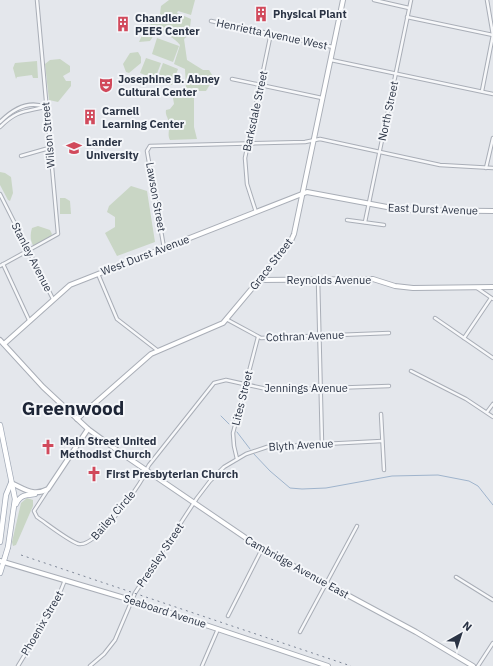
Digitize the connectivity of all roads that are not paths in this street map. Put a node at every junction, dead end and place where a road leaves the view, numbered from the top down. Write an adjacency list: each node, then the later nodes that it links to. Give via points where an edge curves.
1 (36, 0): 19 (street, Wilson Street)
2 (343, 0): 11 (main road, Grace Street)
3 (374, 0): 6 (street)
4 (411, 0): 6 (street)
5 (487, 0): 10 (street)
6 (409, 8): 7 (street, North Street)
7 (407, 17): 10 (street); 13 (street, North Street)
8 (211, 21): 9 (street, Henrietta Avenue West)
9 (270, 34): 11 (street, Henrietta Avenue West); 15 (street, Barksdale Street)
10 (493, 36): 16 (street)
11 (333, 47): 12 (main road, Grace Street)
12 (330, 60): 13 (street); 18 (main road, Grace Street)
13 (396, 73): 16 (street); 26 (street, North Street)
14 (232, 79): 15 (street)
15 (260, 85): 18 (street); 24 (street, Barksdale Street)
16 (482, 91): 17 (street)
17 (493, 94)
18 (322, 98): 23 (main road, Grace Street)
19 (45, 107): 20 (street, via 38,104 22,107 11,112); 21 (street, via 18,112); 25 (street, Wilson Street)
20 (0, 122)
21 (0, 127)
22 (493, 138): 28 (street)
23 (313, 141): 24 (street); 26 (street, via 320,139); 31 (main road, Grace Street)
24 (248, 143): 34 (street, Barksdale Street, via 245,158 246,177); 38 (street, Lawson Street, via 149,147 147,151)
25 (49, 148): 27 (street); 39 (street, Wilson Street, via 58,234)
26 (379, 152): 28 (street, via 446,166); 32 (street, North Street)
27 (21, 156)
28 (486, 168): 29 (street)
29 (493, 168)
30 (0, 194): 39 (street, Stanley Avenue)
31 (302, 194): 32 (main road, East Durst Avenue, via 311,193); 34 (main road, West Durst Avenue); 43 (main road, Grace Street, via 292,241)
32 (368, 204): 33 (main road, East Durst Avenue, via 403,210); 36 (street, North Street)
33 (493, 211)
34 (256, 212): 38 (main road, West Durst Avenue)
35 (346, 220): 36 (street)
36 (365, 222): 37 (street)
37 (384, 225)
38 (164, 248): 41 (main road, West Durst Avenue)
39 (28, 251): 40 (street); 46 (street, Stanley Avenue)
40 (2, 265): 49 (street)
41 (98, 274): 46 (main road, West Durst Avenue, via 70,285); 57 (street, via 117,320)
42 (318, 279): 43 (main road, Reynolds Avenue); 44 (main road, Reynolds Avenue, via 373,279 408,288); 52 (street)
43 (260, 280): 50 (main road, Grace Street)
44 (475, 287): 45 (main road, Reynolds Avenue); 47 (street)
45 (493, 287)
46 (53, 299): 49 (main road, West Durst Avenue)
47 (492, 299): 54 (street)
48 (435, 318): 54 (street)
49 (29, 320): 56 (main road, West Durst Avenue)
50 (226, 320): 53 (street, Cothran Avenue); 57 (main road, Grace Street, via 217,327)
51 (389, 334): 52 (street, Cothran Avenue)
52 (319, 336): 53 (street, Cothran Avenue); 62 (street)
53 (258, 337): 60 (street, Lites Street)
54 (464, 338): 58 (street)
55 (0, 340): 56 (main road, Cambridge Avenue East)
56 (4, 344): 67 (main road, Cambridge Avenue East, via 38,382)
57 (157, 350): 67 (main road, Grace Street)
58 (493, 358)
59 (411, 371): 64 (street)
60 (246, 385): 62 (street, Jennings Avenue, via 271,390); 74 (street, Lites Street, via 234,433); 75 (street, Jennings Avenue, via 224,380 212,384)
61 (389, 386): 62 (street, Jennings Avenue)
62 (320, 388): 71 (street)
63 (493, 404): 64 (street)
64 (487, 412): 66 (street)
65 (381, 414): 70 (street)
66 (493, 417)
67 (77, 419): 69 (main road, Cambridge Avenue East)
68 (0, 424): 72 (main road)
69 (88, 429): 75 (main road, Cambridge Avenue East); 78 (main road)
70 (382, 441): 71 (street, Blyth Avenue); 76 (street)
71 (322, 444): 74 (street, Blyth Avenue, via 267,447)
72 (6, 446): 73 (street); 77 (main road)
73 (0, 448)
74 (237, 460): 80 (street, Blyth Avenue, via 215,475)
75 (146, 470): 78 (street, Bailey Circle, via 128,500 89,542 78,543 37,517 34,511); 80 (main road, Cambridge Avenue East)
76 (384, 470)
77 (11, 483): 79 (main road); 81 (main road, via 15,499); 83 (main road, via 6,496)
78 (48, 489): 79 (main road)
79 (35, 494): 81 (main road, via 24,495 18,499)
80 (194, 503): 84 (main road, Cambridge Avenue East); 90 (street, Pressley Street)
81 (13, 511): 85 (main road, bridge, via 8,547)
82 (356, 526): 89 (street)
83 (0, 542)
84 (262, 549): 89 (main road, Cambridge Avenue East); 92 (street)
85 (3, 560): 86 (main road); 88 (main road, Seaboard Avenue)
86 (0, 573)
87 (456, 577): 91 (street)
88 (65, 580): 90 (main road, Seaboard Avenue); 97 (street, Phoenix Street, via 55,605)
89 (325, 584): 94 (street); 100 (main road, Cambridge Avenue East, via 416,632)
90 (131, 600): 93 (main road, Seaboard Avenue); 96 (street, Pressley Street, via 115,640)
91 (493, 600)
92 (228, 616)
93 (218, 629): 98 (street); 99 (main road, Seaboard Avenue, via 312,663)
94 (300, 632)
95 (493, 643): 101 (street)
96 (92, 665)
97 (18, 666)
98 (202, 666)
99 (328, 666)
100 (473, 666)
101 (478, 666)

